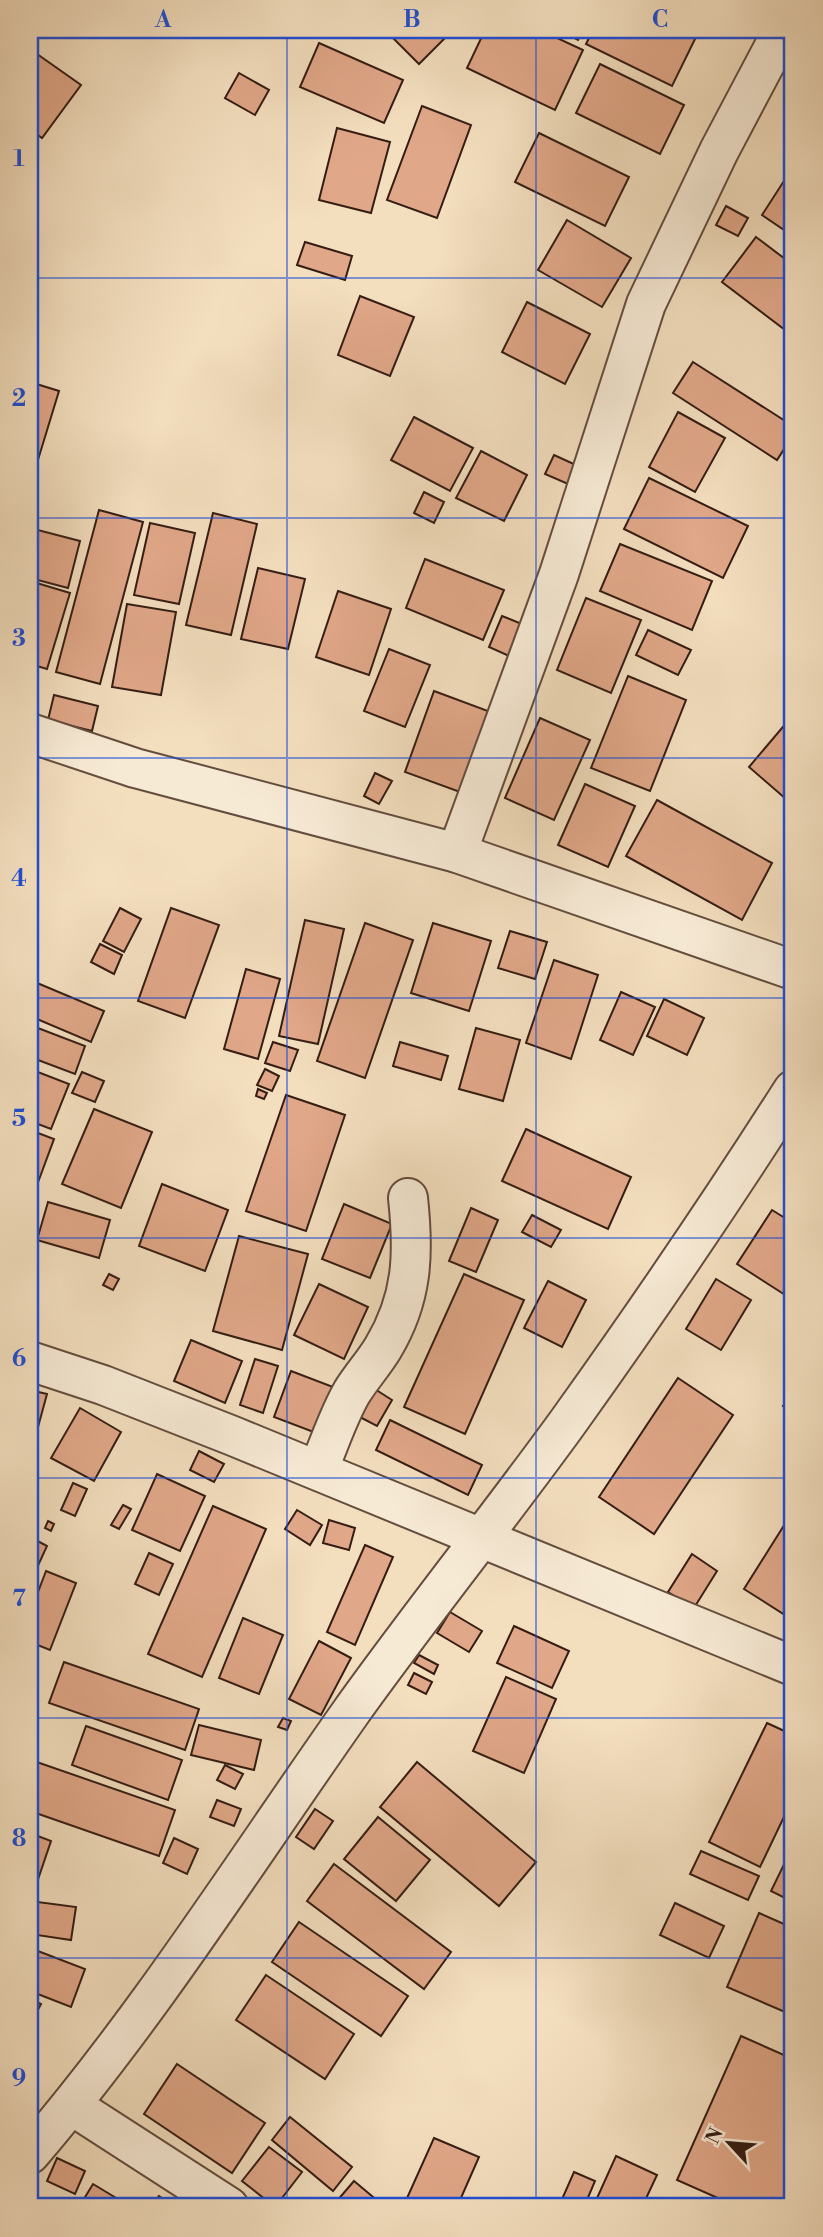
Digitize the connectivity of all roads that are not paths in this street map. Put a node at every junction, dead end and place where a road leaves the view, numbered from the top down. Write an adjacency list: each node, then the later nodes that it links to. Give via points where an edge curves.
1 (775, 45): 3 (street, via 646,304 559,574)
2 (30, 733): 3 (street, via 135,768)
3 (457, 853): 4 (street)
4 (793, 970)
5 (793, 1090): 9 (street, via 721,1203 574,1413)
6 (408, 1198): 8 (street, via 412,1272 403,1305 384,1347 351,1393)
7 (30, 1362): 8 (street, via 103,1385)
8 (318, 1471): 9 (street)
9 (480, 1536): 10 (street); 11 (street, via 229,1892)
10 (793, 1666)
11 (71, 2105): 12 (street); 13 (street)
12 (30, 2154)
13 (229, 2207)

